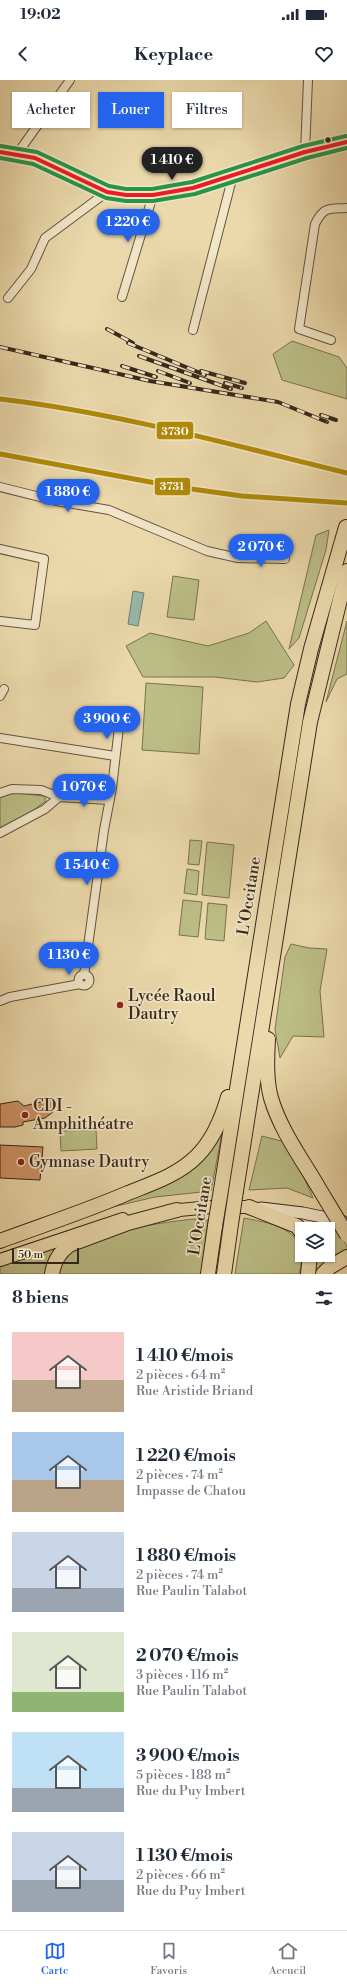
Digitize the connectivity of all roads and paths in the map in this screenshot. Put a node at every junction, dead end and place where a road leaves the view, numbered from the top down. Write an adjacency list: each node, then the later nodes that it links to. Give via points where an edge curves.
1 (70, 80): 6 (street)
2 (308, 80): 5 (street)
3 (347, 142): 5 (street)
4 (0, 152): 6 (street)
5 (305, 152): 7 (street)
6 (17, 154): 8 (street, via 43,161)
7 (231, 176): 9 (street, via 181,191); 13 (street)
8 (107, 192): 9 (street); 12 (street, via 45,238 31,269)
9 (153, 195): 11 (street)
10 (347, 208): 14 (street, via 327,209 321,212 315,224 299,329)
11 (122, 297)
12 (8, 298)
13 (193, 330)
14 (330, 340)
15 (0, 487): 18 (street, via 56,501 109,510 207,551 238,558)
16 (346, 527): 30 (highway, L'Occitane, via 298,704)
17 (0, 549): 20 (street, via 44,558 35,625)
18 (285, 559)
19 (347, 570): 28 (highway, L'Occitane, via 310,722)
20 (0, 621)
21 (119, 727): 23 (street)
22 (0, 738): 23 (street)
23 (115, 756): 26 (street)
24 (0, 793): 25 (street, via 12,789 41,790)
25 (59, 797): 26 (street); 27 (street, via 44,810)
26 (109, 800): 29 (street, via 84,975 80,977 80,984 10,996)
27 (0, 833)
28 (270, 975): 35 (highway, bridge, via 267,1055 271,1097 279,1120); 42 (highway, L'Occitane, bridge)
29 (0, 1001)
30 (247, 1023): 36 (highway, via 220,1120 203,1149 190,1162 170,1176 108,1202); 41 (highway, L'Occitane, bridge)
31 (249, 1207): 32 (main road); 33 (street, via 303,1213); 34 (highway)
32 (177, 1210): 38 (main road, via 142,1214 106,1223); 40 (highway, via 128,1223 69,1245 61,1251)
33 (347, 1222)
34 (295, 1225)
35 (347, 1235)
36 (0, 1241)
37 (347, 1257): 44 (highway)
38 (0, 1260)
39 (309, 1262): 43 (highway)
40 (52, 1274)
41 (208, 1274)
42 (224, 1274)
43 (308, 1274)
44 (323, 1274)

